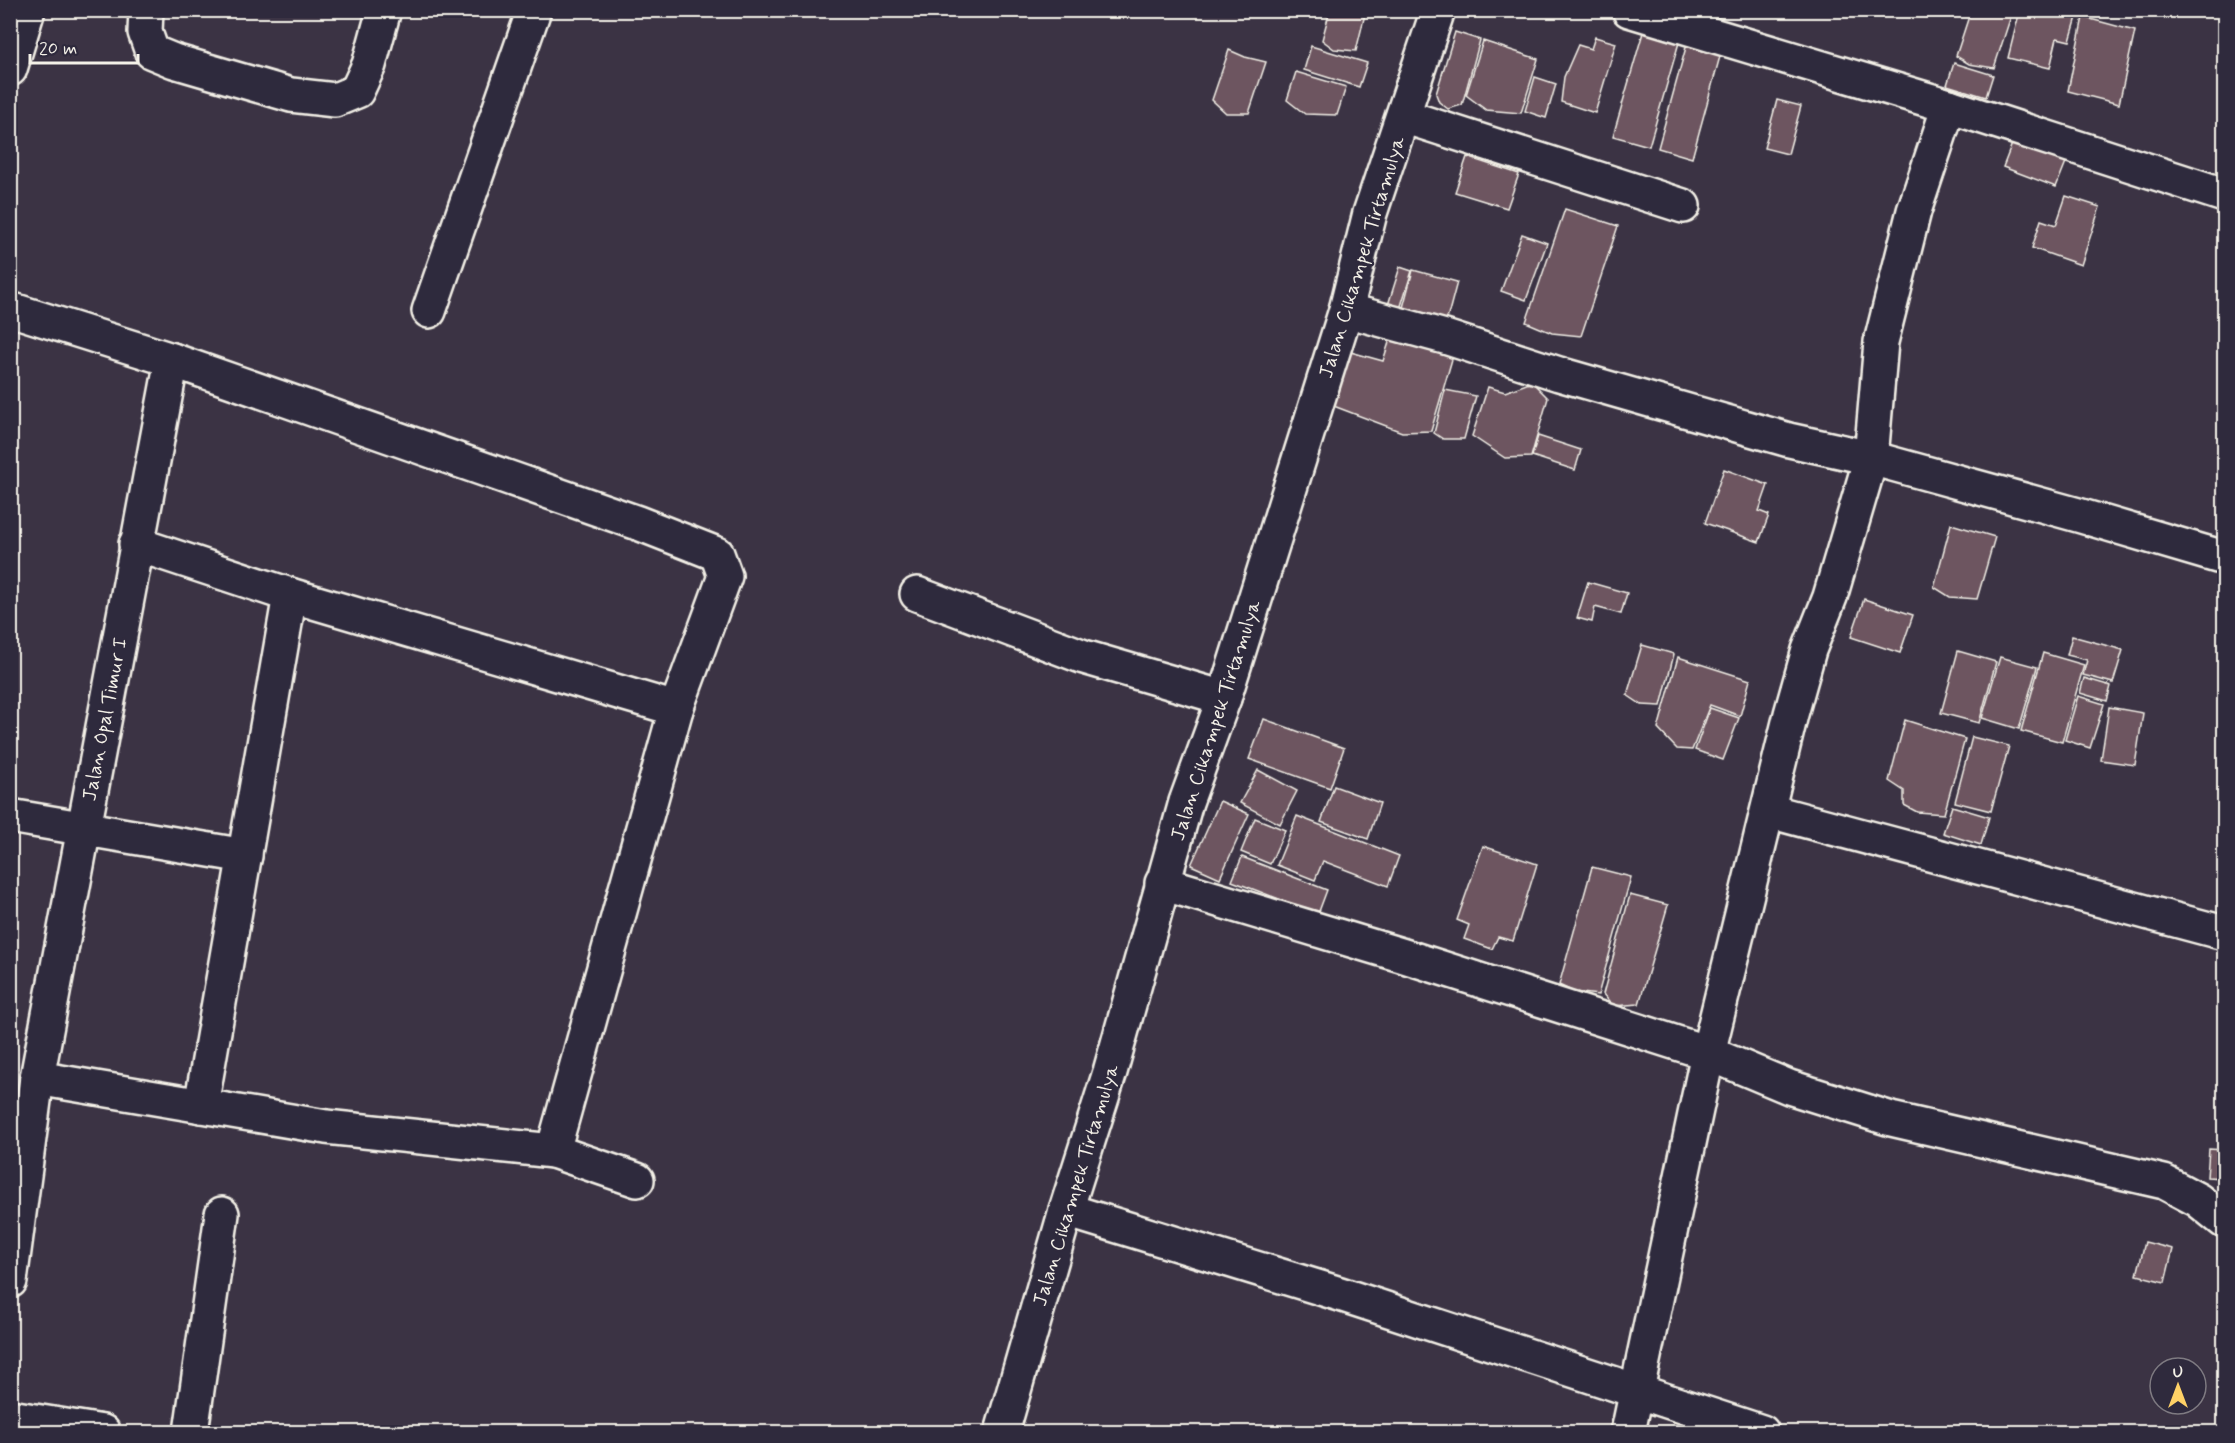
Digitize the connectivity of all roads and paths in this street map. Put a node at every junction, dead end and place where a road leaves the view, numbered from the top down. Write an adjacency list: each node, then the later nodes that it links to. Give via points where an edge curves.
1 (28, 10): 7 (street)
2 (146, 10): 3 (street, via 146,32 152,52 291,95 335,100 357,91 369,65)
3 (384, 10)
4 (534, 10): 14 (street)
5 (1438, 10): 9 (street, Jalan Cikampek Tirtamulya)
6 (1629, 10): 8 (street)
7 (10, 69)
8 (1949, 106): 10 (street); 16 (street, via 1914,211 1881,342)
9 (1403, 116): 11 (street); 13 (street, Jalan Cikampek Tirtamulya, via 1370,213)
10 (2224, 195)
11 (1683, 206)
12 (10, 309): 15 (street)
13 (1346, 310): 16 (street, via 1789,440); 21 (street, Jalan Cikampek Tirtamulya)
14 (429, 311)
15 (172, 360): 17 (street, Jalan Opal Timur I); 22 (street, via 717,554 725,576)
16 (1871, 458): 18 (street); 23 (street, via 1830,597 1809,650)
17 (136, 544): 20 (street); 25 (street, Jalan Opal Timur I)
18 (2224, 558)
19 (917, 594): 21 (street, via 1084,657)
20 (290, 595): 22 (street); 26 (street)
21 (1224, 698): 27 (street, Jalan Cikampek Tirtamulya)
22 (676, 709): 32 (street)
23 (1769, 811): 28 (street); 29 (street)
24 (10, 816): 25 (street)
25 (83, 829): 26 (street); 30 (street, Jalan Opal Timur I)
26 (244, 856): 31 (street)
27 (1162, 883): 29 (street); 34 (street, Jalan Cikampek Tirtamulya, via 1110,1072)
28 (2224, 933)
29 (1708, 1053): 36 (street, via 1789,1087 1891,1119 2164,1182 2199,1200); 38 (street)
30 (37, 1078): 31 (street); 37 (street, Jalan Opal Timur I)
31 (201, 1106): 32 (street, via 326,1127)
32 (553, 1151): 33 (street)
33 (637, 1180)
34 (1066, 1210): 38 (street, via 1340,1294); 42 (street, Jalan Cikampek Tirtamulya)
35 (222, 1214): 41 (street)
36 (2224, 1221)
37 (10, 1281)
38 (1638, 1392): 43 (street); 44 (street)
39 (10, 1418): 40 (street)
40 (103, 1432)
41 (191, 1432)
42 (1002, 1432)
43 (1628, 1432)
44 (1762, 1432)

